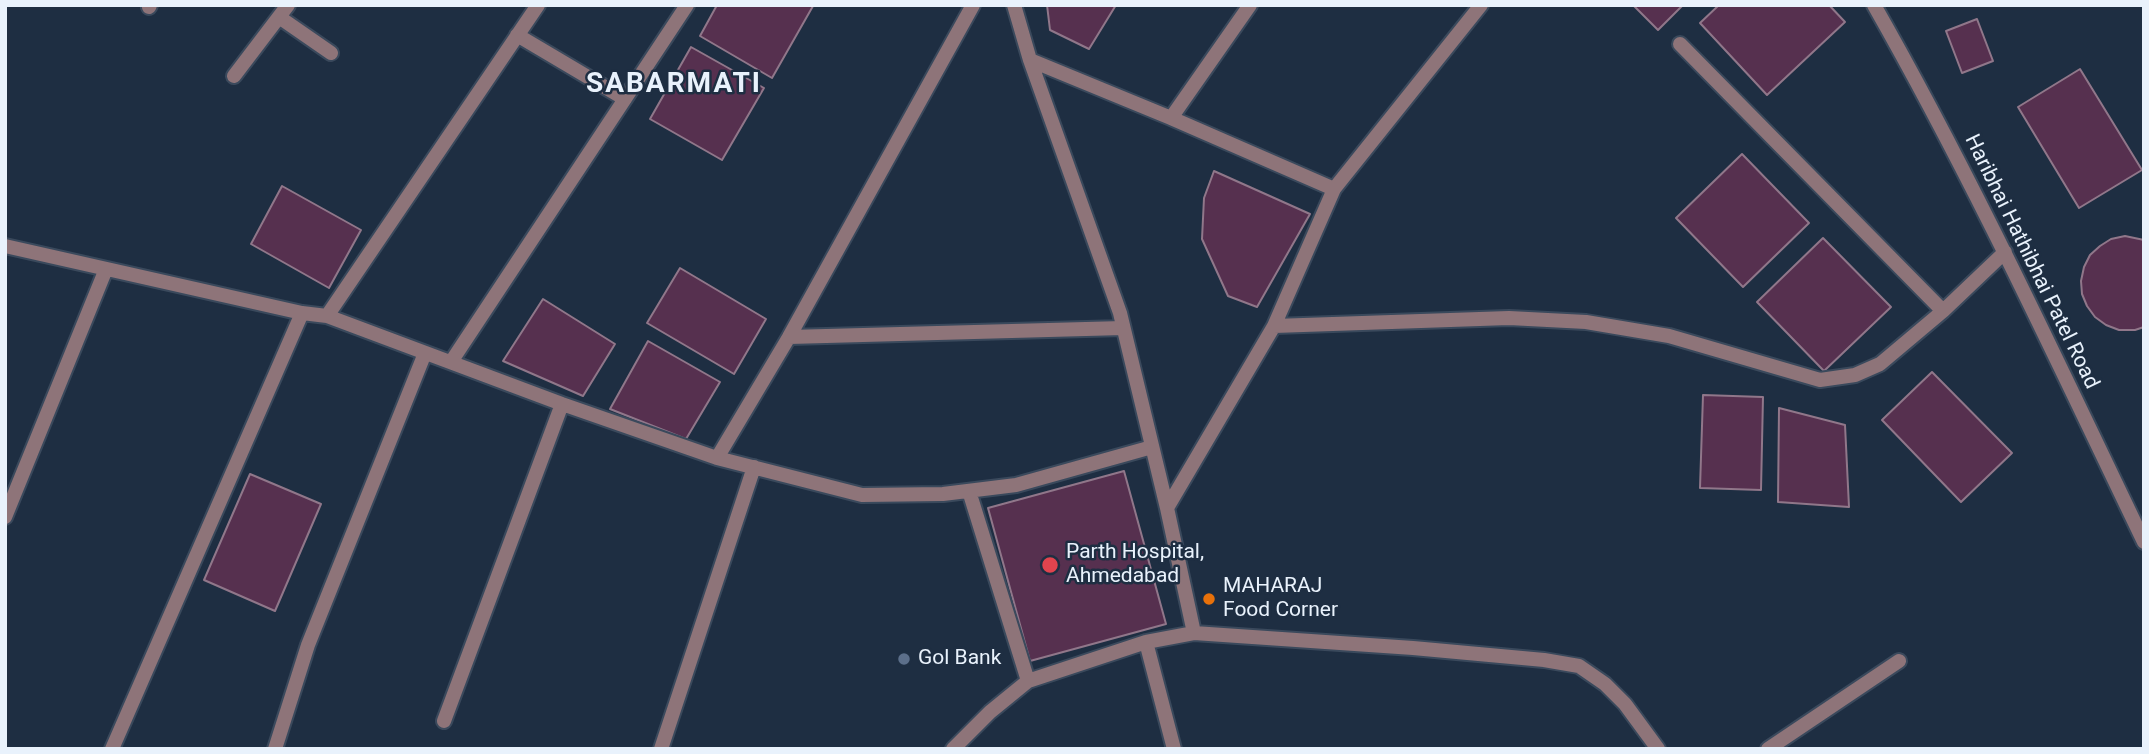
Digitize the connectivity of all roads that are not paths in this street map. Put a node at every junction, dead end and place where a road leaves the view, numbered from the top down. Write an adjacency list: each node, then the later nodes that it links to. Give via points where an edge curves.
1 (538, 5): 9 (street)
2 (687, 5): 14 (street)
3 (973, 5): 25 (street)
4 (1014, 5): 12 (street)
5 (1250, 5): 15 (street)
6 (1481, 5): 16 (street)
7 (1874, 5): 18 (street, Haribhai Hathibhai Patel Road)
8 (283, 11): 11 (street); 13 (street)
9 (517, 35): 14 (street); 22 (street)
10 (1680, 44): 20 (street)
11 (331, 53)
12 (1030, 60): 15 (street); 24 (street)
13 (234, 76)
14 (625, 99): 27 (street)
15 (1171, 118): 16 (street)
16 (1334, 189): 23 (street)
17 (5, 246): 19 (street)
18 (2005, 252): 20 (street); 35 (street, Haribhai Hathibhai Patel Road)
19 (106, 269): 21 (street); 34 (street)
20 (1943, 311): 23 (street, via 1880,364 1855,375 1820,380 1669,336 1586,322 1509,318)
21 (302, 313): 22 (street); 41 (street)
22 (327, 316): 26 (street)
23 (1274, 326): 33 (street)
24 (1123, 328): 25 (street); 29 (street)
25 (789, 337): 30 (street)
26 (425, 353): 27 (street); 42 (street, via 308,645)
27 (451, 362): 28 (street)
28 (562, 404): 30 (street); 40 (street)
29 (1152, 447): 32 (street, via 1016,485); 33 (street)
30 (717, 458): 31 (street)
31 (754, 467): 32 (street, via 862,495); 43 (street)
32 (969, 491): 39 (street)
33 (1167, 508): 36 (street)
34 (5, 517)
35 (2144, 542)
36 (1194, 633): 37 (street); 46 (street, via 1413,648 1579,666 1625,704)
37 (1146, 642): 39 (street); 45 (street)
38 (1899, 661): 47 (street)
39 (1028, 681): 44 (street)
40 (444, 721)
41 (112, 749)
42 (275, 749)
43 (661, 749)
44 (953, 749)
45 (1174, 749)
46 (1658, 749)
47 (1768, 749)

